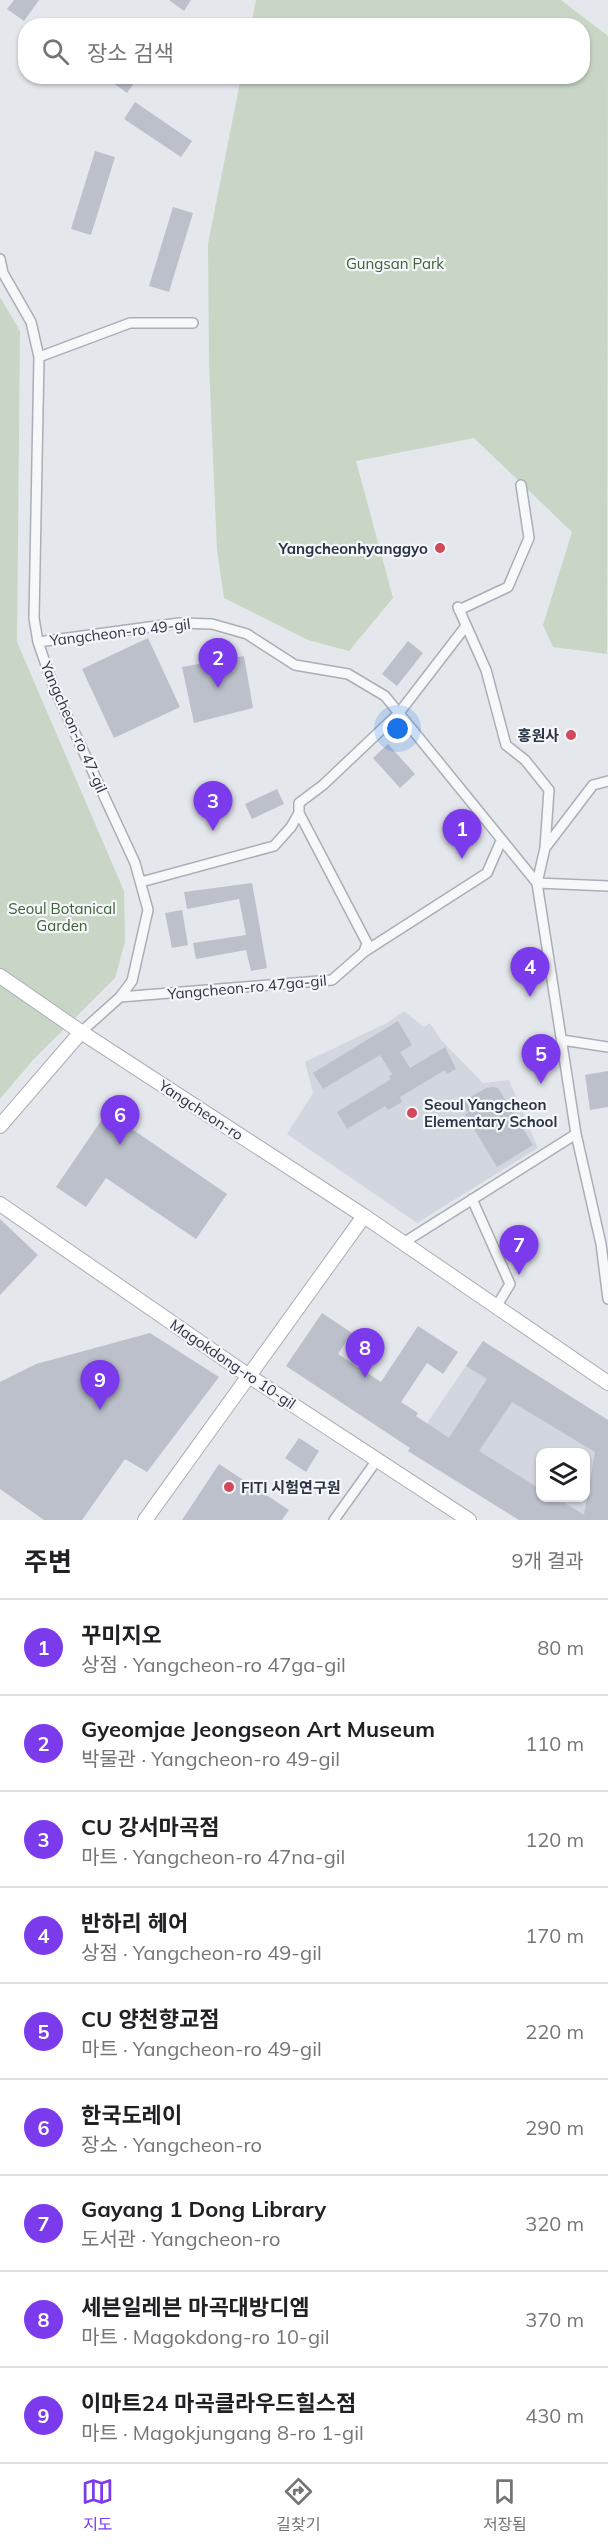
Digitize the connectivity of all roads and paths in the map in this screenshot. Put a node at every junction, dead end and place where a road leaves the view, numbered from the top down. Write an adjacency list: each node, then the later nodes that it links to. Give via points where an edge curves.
1 (0, 259): 3 (street, Yangcheon-ro 47-gil, via 3,273 31,322)
2 (193, 323): 3 (street, via 130,323)
3 (39, 357): 6 (street, Yangcheon-ro 47-gil, via 34,618)
4 (521, 485): 5 (street, via 529,538 508,587 458,608)
5 (466, 626): 7 (street); 11 (street, via 486,670 506,745 525,760 549,790)
6 (38, 642): 7 (street, Yangcheon-ro 49-gil, via 179,623 212,624 248,634 296,665 348,674 385,696); 12 (street, Yangcheon-ro 47-gil, via 54,688)
7 (399, 713): 9 (street, via 299,803); 10 (street, Yangcheon-ro 49-gil)
8 (608, 781): 11 (street, via 593,785)
9 (298, 813): 12 (street, via 274,846); 15 (street, via 367,942)
10 (501, 841): 13 (street, Yangcheon-ro 49-gil); 15 (street, Yangcheon-ro 47ga-gil, via 487,873)
11 (545, 848): 13 (street)
12 (141, 882): 17 (street, Yangcheon-ro 47-gil, via 148,910 132,981)
13 (537, 883): 14 (street); 19 (street)
14 (608, 886)
15 (364, 952): 17 (street, Yangcheon-ro 47ga-gil, via 332,980)
16 (0, 976): 18 (street, Yangcheon-ro)
17 (120, 997): 18 (street, Yangcheon-ro 47-gil)
18 (81, 1032): 21 (street); 25 (street, Yangcheon-ro)
19 (562, 1040): 20 (street); 22 (street)
20 (608, 1047)
21 (0, 1126)
22 (576, 1134): 23 (street); 27 (street)
23 (472, 1199): 26 (street); 29 (street, via 510,1284)
24 (0, 1203): 30 (street, Magokdong-ro 10-gil)
25 (364, 1216): 26 (street, Yangcheon-ro); 30 (street)
26 (403, 1243): 29 (street, Yangcheon-ro)
27 (605, 1244): 28 (street)
28 (608, 1299)
29 (496, 1307): 31 (street, Yangcheon-ro)
30 (249, 1376): 32 (street, Magokdong-ro 10-gil); 33 (street)
31 (608, 1383)
32 (376, 1460): 34 (street); 35 (street, Magokdong-ro 10-gil)
33 (145, 1520)
34 (334, 1520)
35 (470, 1520)

